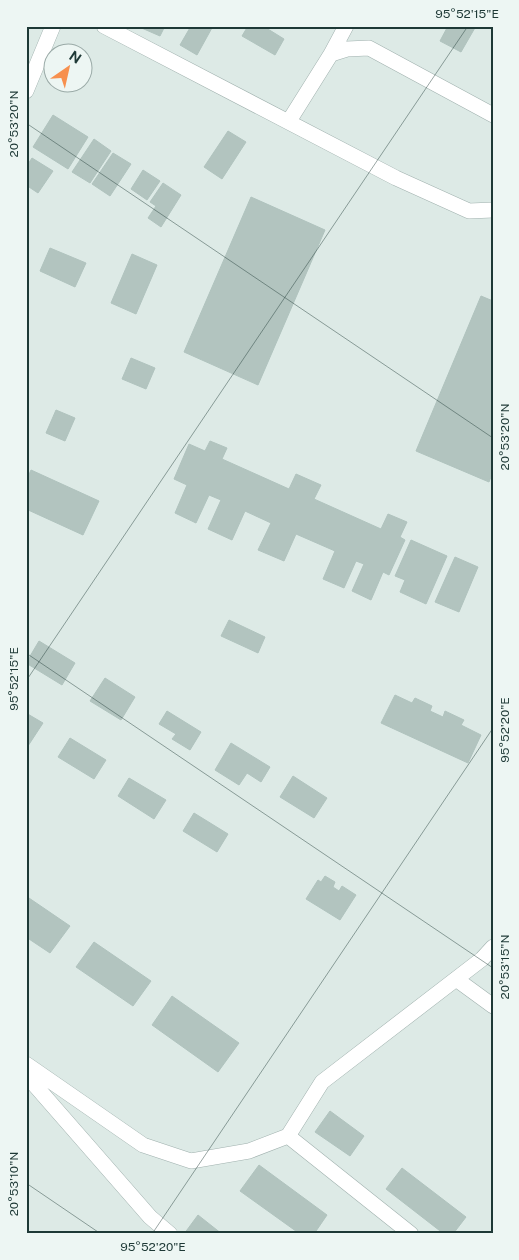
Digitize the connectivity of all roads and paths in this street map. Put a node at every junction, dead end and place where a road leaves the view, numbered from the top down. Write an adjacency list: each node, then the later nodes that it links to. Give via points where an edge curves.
1 (53, 26): 5 (street)
2 (104, 26): 8 (street)
3 (346, 26): 4 (street)
4 (331, 54): 7 (street, via 347,49 370,48); 8 (street)
5 (33, 62): 6 (street)
6 (26, 91)
7 (493, 115)
8 (289, 121): 9 (street, via 396,178 469,211)
9 (493, 210)
10 (493, 947): 11 (street)
11 (456, 979): 12 (street); 15 (street, via 322,1082)
12 (493, 1006)
13 (26, 1064): 15 (street, via 143,1145 191,1162 249,1151)
14 (26, 1075): 16 (street, via 150,1217)
15 (288, 1136): 17 (street)
16 (170, 1234)
17 (411, 1234)

